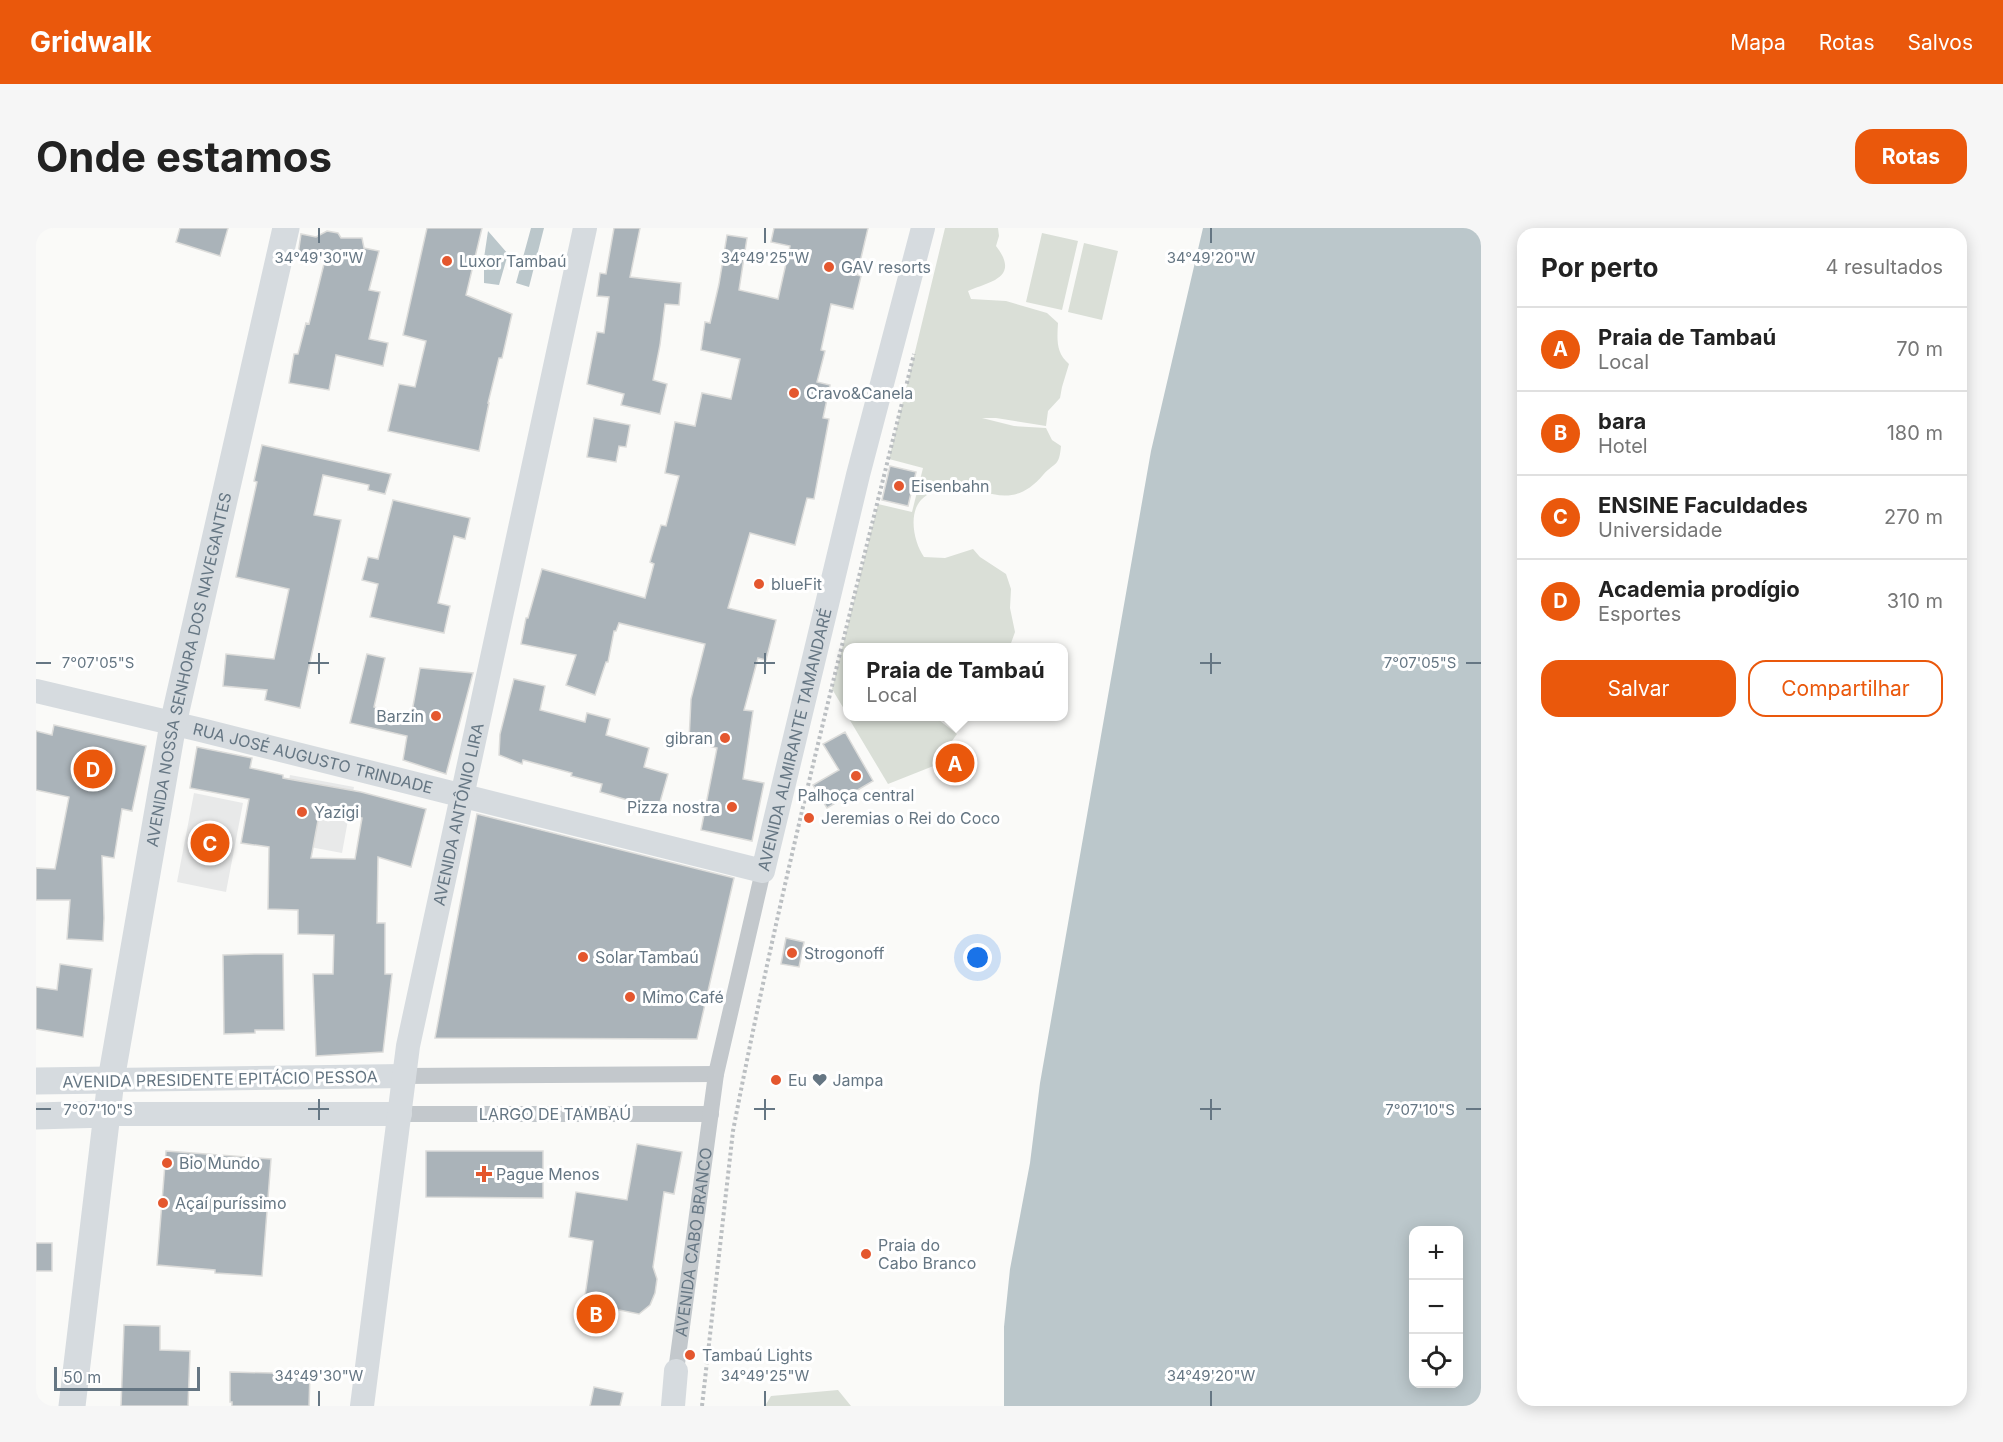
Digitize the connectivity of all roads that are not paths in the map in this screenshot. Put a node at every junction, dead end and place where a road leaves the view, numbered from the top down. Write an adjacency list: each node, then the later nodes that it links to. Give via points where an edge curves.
1 (286, 228): 5 (main road, AVENIDA NOSSA SENHORA DOS NAVEGANTES)
2 (585, 228): 6 (main road, AVENIDA ANTÔNIO LIRA)
3 (922, 228): 7 (main road, AVENIDA ALMIRANTE TAMANDARÉ)
4 (36, 691): 5 (main road, RUA JOSÉ AUGUSTO TRINDADE)
5 (173, 724): 6 (main road, RUA JOSÉ AUGUSTO TRINDADE); 10 (main road, AVENIDA NOSSA SENHORA DOS NAVEGANTES)
6 (462, 794): 7 (main road, RUA JOSÉ AUGUSTO TRINDADE); 9 (main road, AVENIDA ANTÔNIO LIRA)
7 (763, 871): 8 (street, AVENIDA ALMIRANTE TAMANDARÉ)
8 (716, 1074): 9 (street); 12 (street, AVENIDA ALMIRANTE TAMANDARÉ)
9 (404, 1076): 10 (main road, AVENIDA PRESIDENTE EPITÁCIO PESSOA); 14 (main road, AVENIDA ANTÔNIO LIRA)
10 (111, 1080): 11 (main road, AVENIDA PRESIDENTE EPITÁCIO PESSOA); 13 (main road, AVENIDA NOSSA SENHORA DOS NAVEGANTES)
11 (36, 1081)
12 (711, 1113): 14 (street, LARGO DE TAMBAÚ); 16 (street, AVENIDA CABO BRANCO)
13 (107, 1114): 14 (main road, AVENIDA PRESIDENTE EPITÁCIO PESSOA); 15 (main road, AVENIDA PRESIDENTE EPITÁCIO PESSOA); 17 (main road, AVENIDA NOSSA SENHORA DOS NAVEGANTES)
14 (400, 1114): 18 (main road, AVENIDA ANTÔNIO LIRA)
15 (36, 1116)
16 (676, 1371): 19 (main road, AVENIDA CABO BRANCO)
17 (72, 1406)
18 (362, 1406)
19 (673, 1406)

